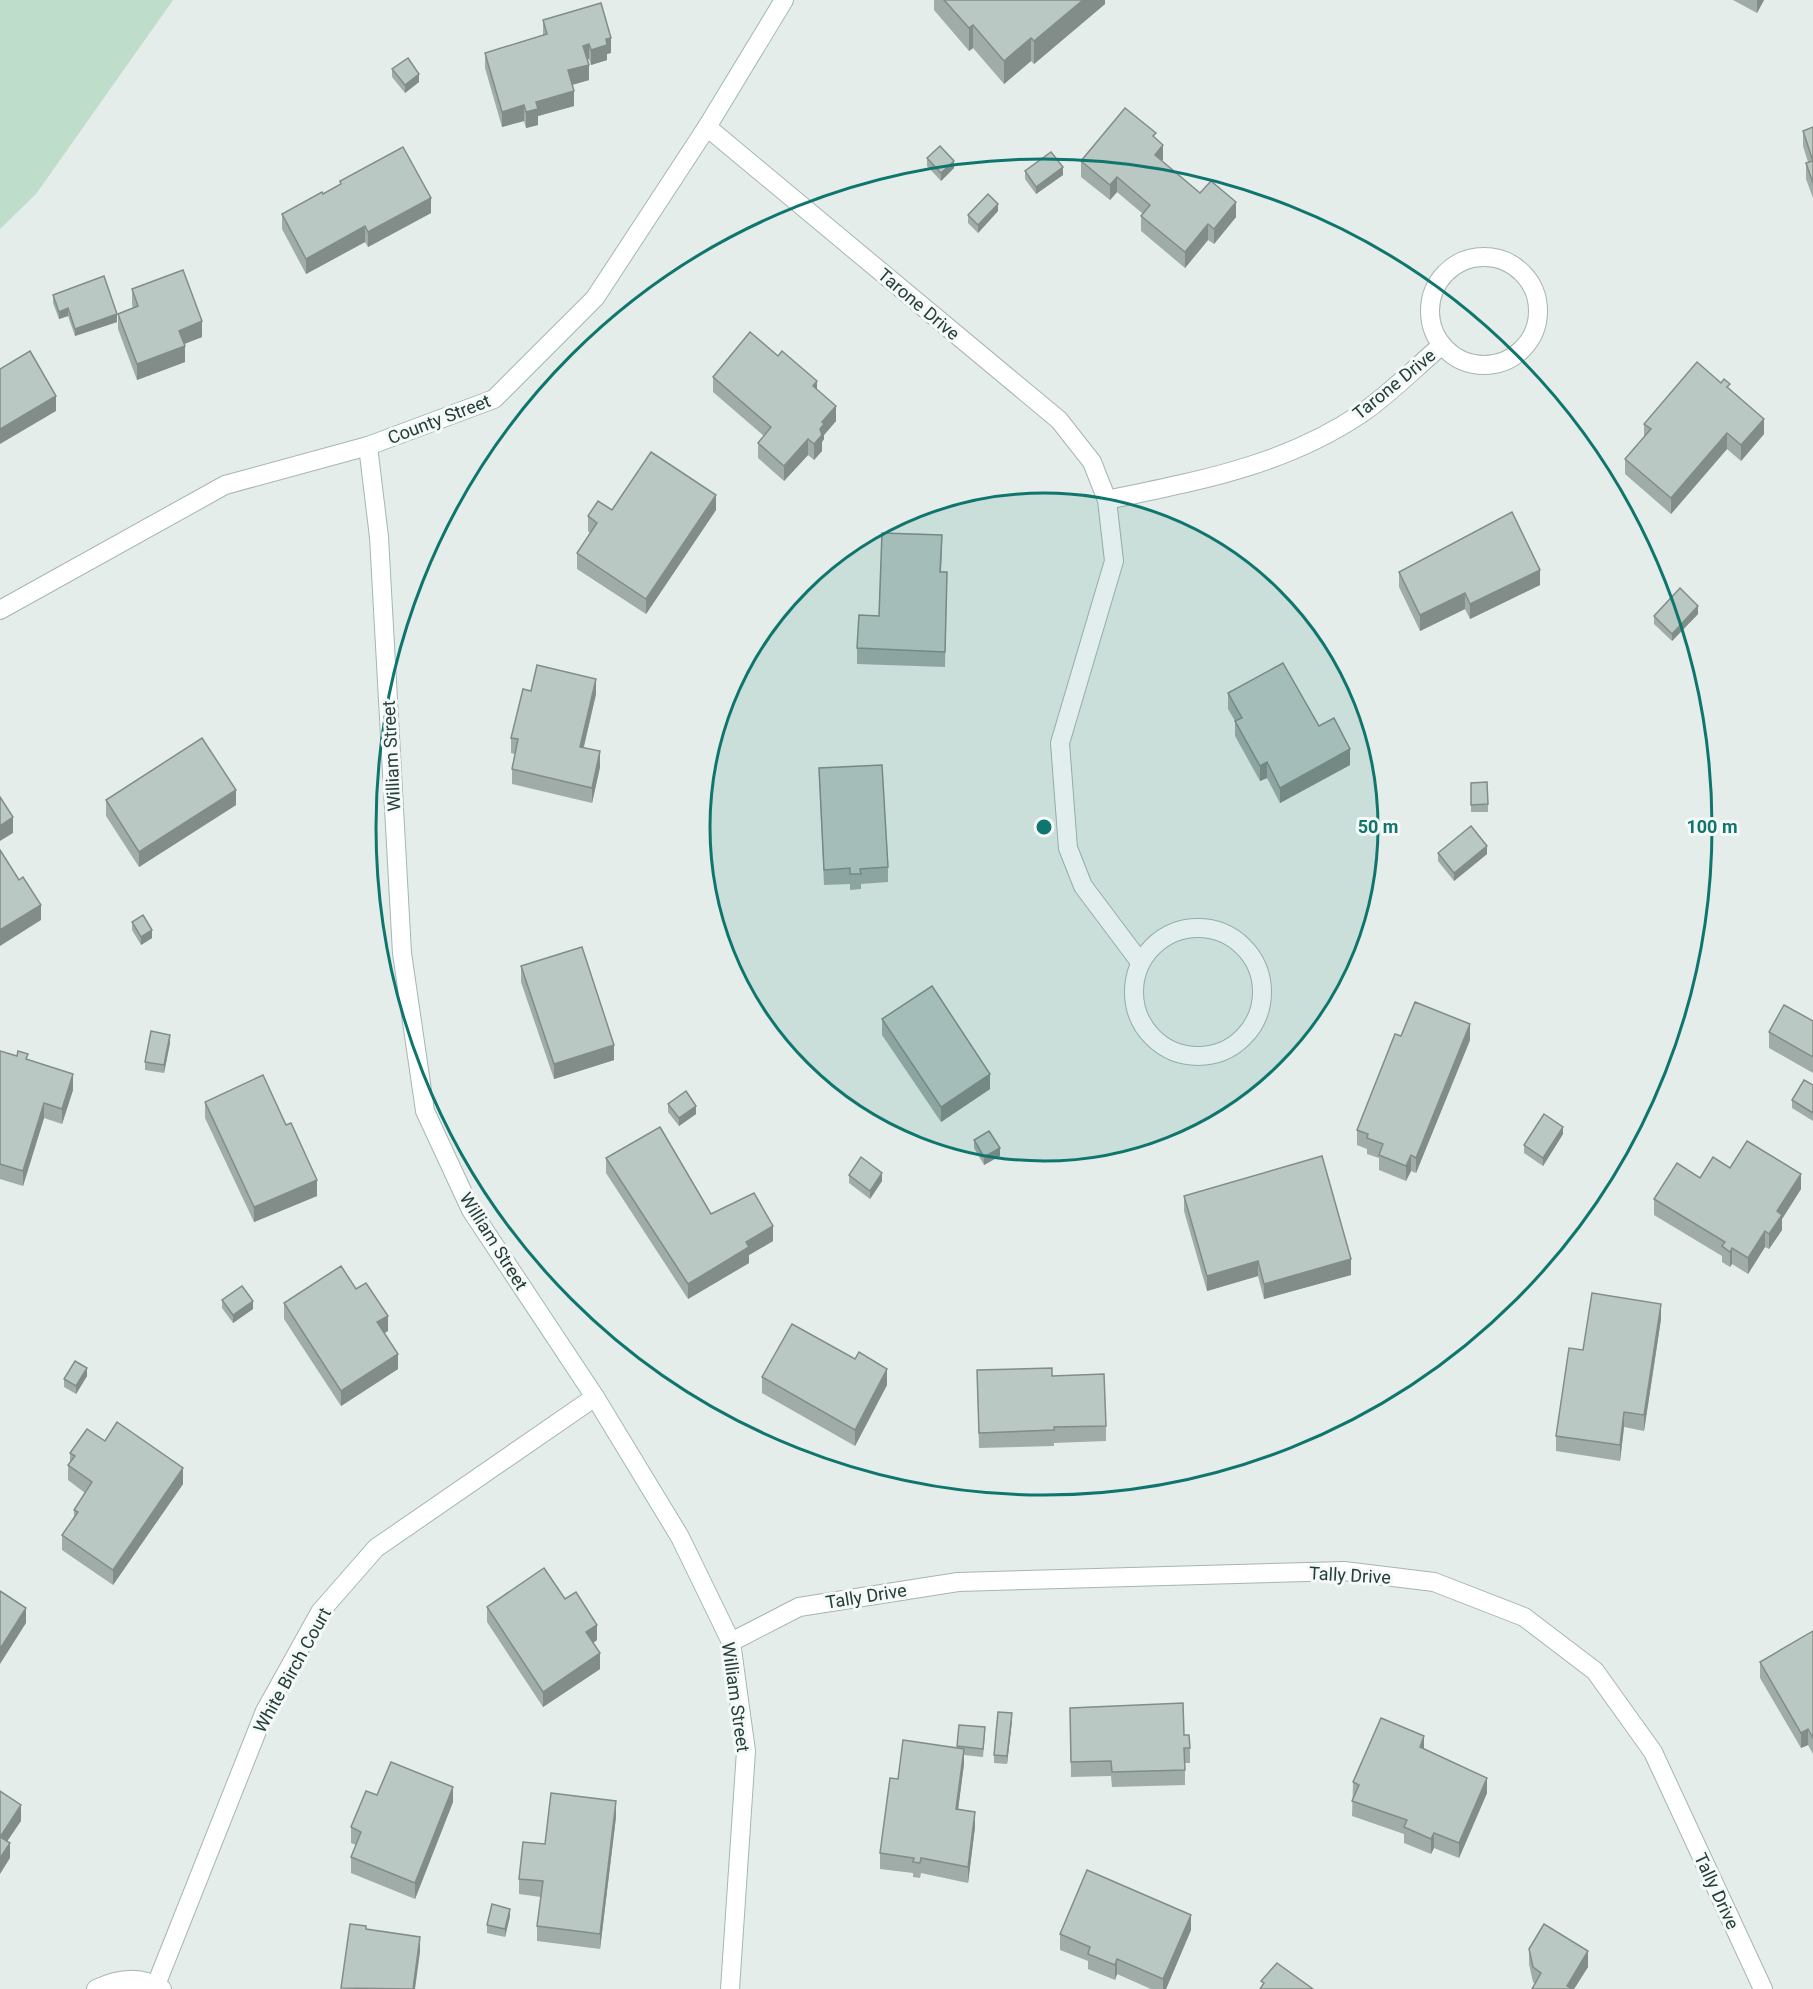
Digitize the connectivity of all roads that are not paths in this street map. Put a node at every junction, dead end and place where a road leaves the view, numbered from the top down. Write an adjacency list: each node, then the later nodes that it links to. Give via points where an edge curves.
1 (784, 0): 2 (street, County Street)
2 (707, 127): 4 (street, County Street, via 595,298 494,399); 5 (street, Tarone Drive, via 1059,420 1092,462)
3 (1442, 345): 3 (street, Tarone Drive, via 1433,330 1430,312 1440,279 1452,267 1487,256 1506,261 1521,271 1534,288 1538,309 1536,328 1527,344 1512,357 1494,364 1475,364 1457,358); 5 (street, Tarone Drive, via 1362,413 1290,453 1223,476)
4 (368, 446): 6 (street, County Street, via 225,485); 8 (street, William Street, via 379,537 402,953 425,1111 471,1210)
5 (1107, 500): 7 (street, Tarone Drive, via 1114,561 1060,743 1068,848 1083,886)
6 (0, 610)
7 (1140, 962): 7 (street, via 1133,985 1135,1008 1146,1030 1163,1046 1185,1055 1209,1055 1231,1047 1249,1031 1260,1010 1262,987 1256,964 1242,945 1222,932 1199,927 1175,931 1155,944)
8 (595, 1397): 9 (street, William Street, via 680,1537); 10 (street, White Birch Court, via 376,1548 320,1612 265,1711)
9 (731, 1642): 12 (street, William Street, via 746,1751); 13 (street, Tally Drive, via 800,1607 958,1582 1344,1571 1434,1582 1524,1617 1595,1671 1653,1752)
10 (159, 1987): 11 (street, White Birch Court, via 135,1979 113,1981)
11 (96, 1989)
12 (730, 1989)
13 (1763, 1989)

